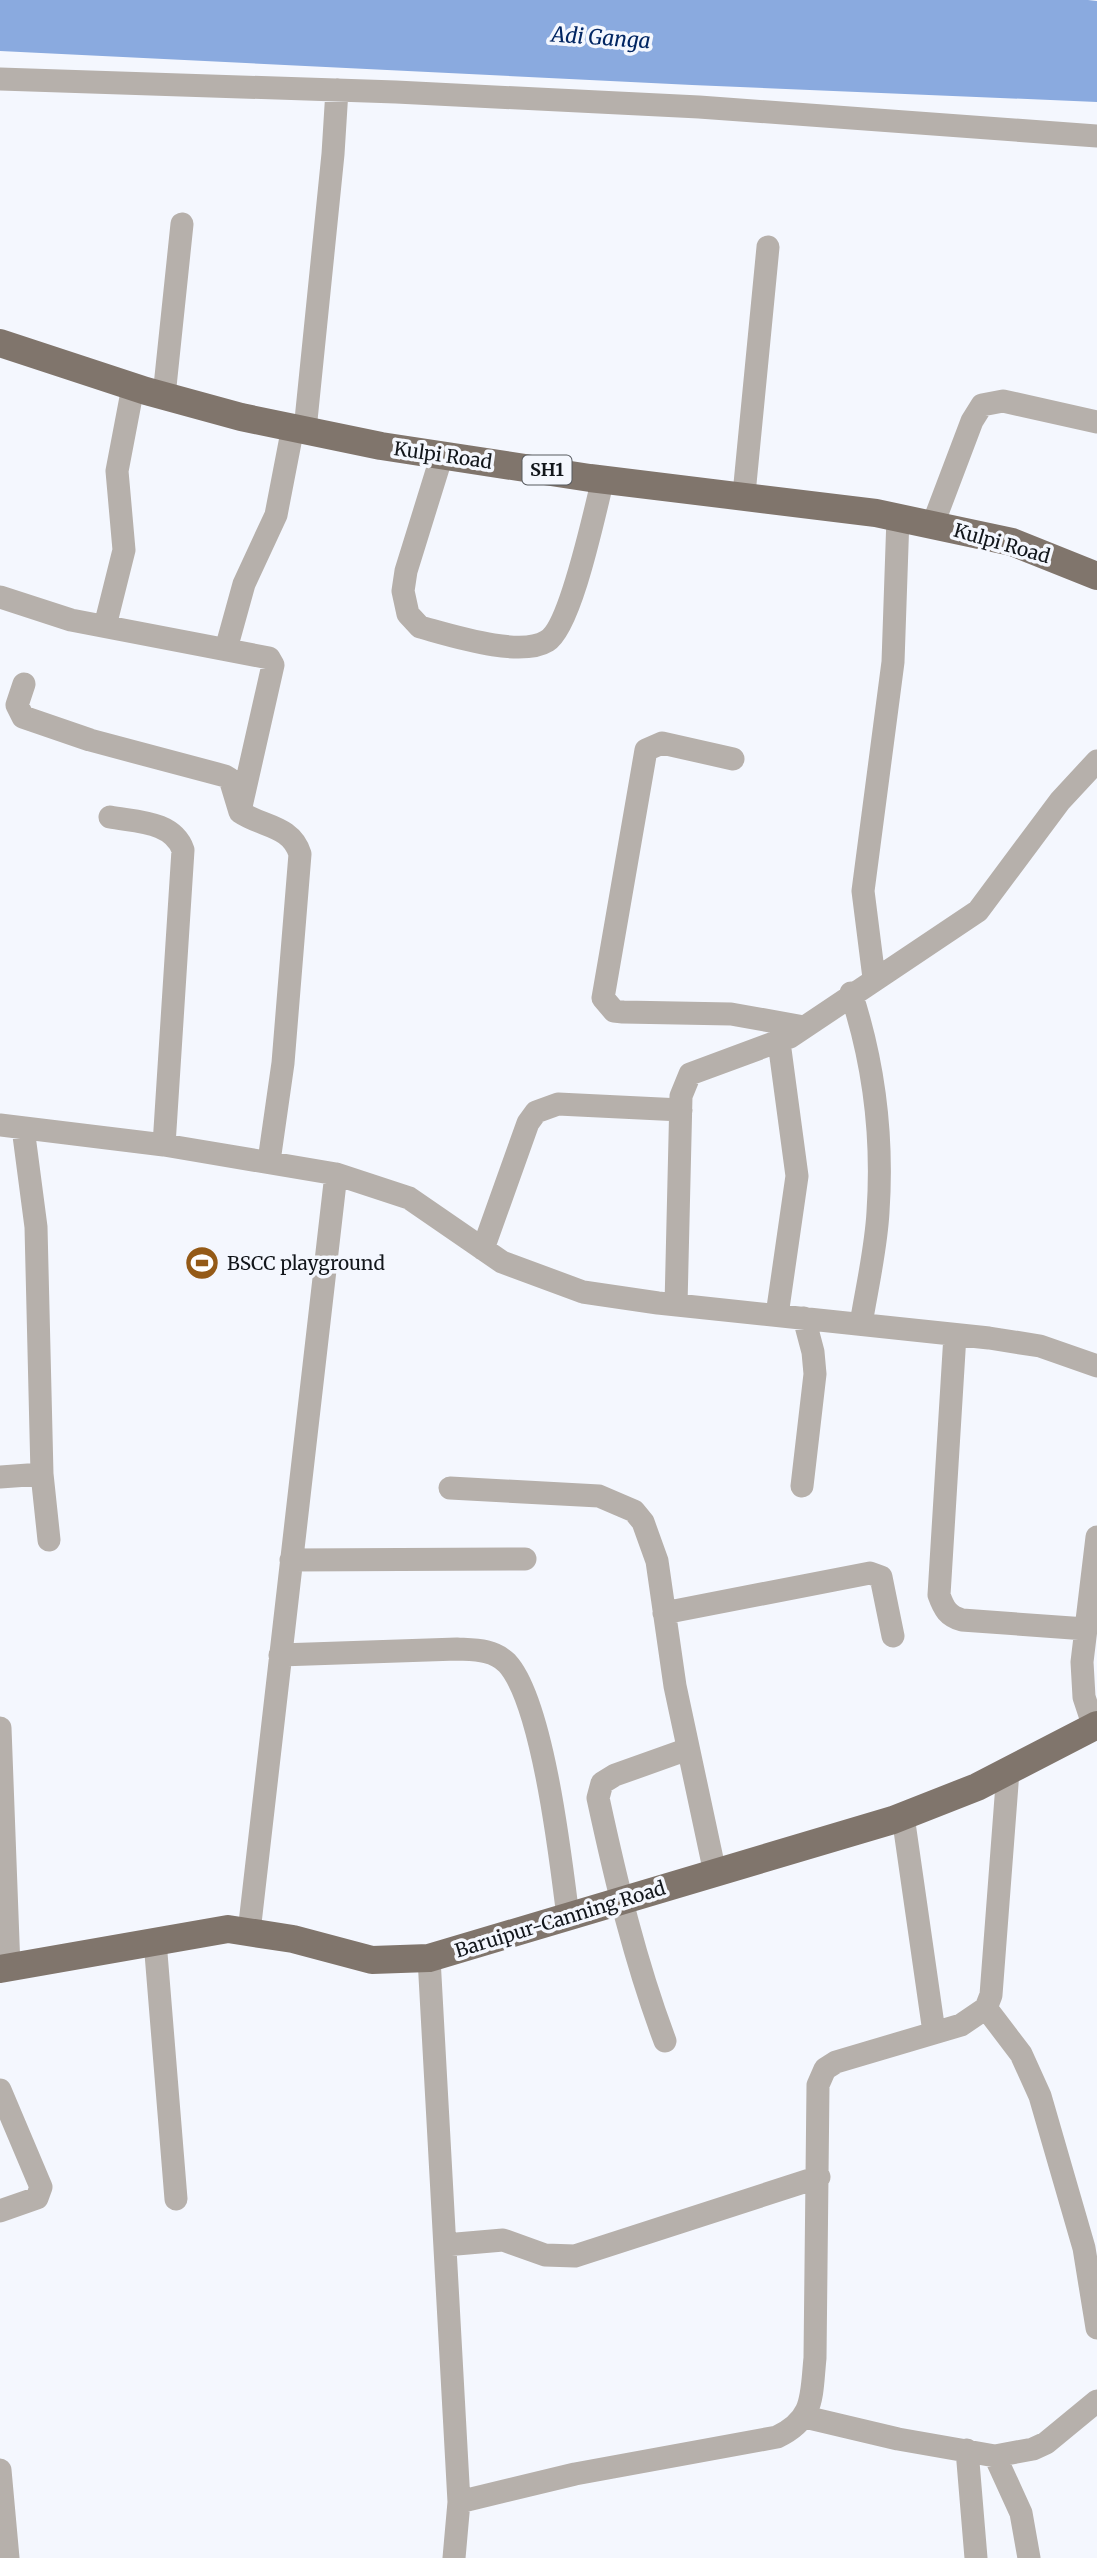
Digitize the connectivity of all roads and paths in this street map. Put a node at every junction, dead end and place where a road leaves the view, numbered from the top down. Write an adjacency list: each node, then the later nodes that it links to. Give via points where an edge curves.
1 (0, 79): 2 (street)
2 (337, 90): 3 (street, via 699,107); 10 (street)
3 (1097, 136)
4 (182, 224): 8 (street)
5 (768, 247): 13 (street)
6 (0, 342): 7 (main road, Kulpi Road / SH1)
7 (133, 387): 8 (main road, Kulpi Road / SH1); 18 (street, via 117,471 124,550)
8 (164, 396): 10 (main road, Kulpi Road / SH1)
9 (1097, 422): 15 (street, via 1003,401 982,405)
10 (299, 429): 11 (main road, Kulpi Road / SH1); 19 (street, via 276,515 244,584)
11 (442, 455): 12 (main road, Kulpi Road / SH1); 12 (street, via 406,570 405,606 421,627 505,646 536,646 559,629)
12 (603, 479): 13 (main road, Kulpi Road / SH1)
13 (744, 494): 14 (main road, Kulpi Road / SH1)
14 (898, 517): 15 (main road, Kulpi Road / SH1); 25 (street, via 893,662 863,891)
15 (933, 524): 16 (main road, Kulpi Road / SH1, via 1012,542)
16 (1097, 576)
17 (0, 597): 18 (street)
18 (105, 626): 19 (street)
19 (226, 649): 23 (street, via 272,662)
20 (24, 684): 23 (street, via 17,705 23,717 225,776)
21 (733, 759): 27 (street, via 662,743 646,750 603,998 614,1011 731,1014)
22 (1097, 761): 25 (street, via 1059,801 978,911)
23 (240, 812): 33 (street, via 283,831 295,840 300,854 283,1063)
24 (110, 817): 32 (street, via 168,829 183,850)
25 (874, 978): 26 (street)
26 (851, 993): 27 (street); 39 (street, via 877,1114 878,1213)
27 (804, 1027): 28 (street)
28 (779, 1042): 29 (street, via 696,1070 683,1087); 37 (street, via 797,1177)
29 (681, 1110): 35 (street, via 558,1104 536,1112); 36 (street)
30 (0, 1125): 31 (street)
31 (23, 1128): 32 (street); 42 (street, via 36,1227)
32 (164, 1145): 33 (street)
33 (269, 1161): 34 (street)
34 (336, 1174): 35 (street, via 409,1198); 49 (street)
35 (483, 1249): 36 (street, via 502,1262 583,1292)
36 (676, 1305): 37 (street)
37 (777, 1315): 38 (street)
38 (804, 1318): 39 (street); 44 (street, via 815,1374)
39 (861, 1324): 40 (street)
40 (955, 1335): 41 (street, via 1041,1346); 51 (street, via 939,1595 944,1608 962,1620)
41 (1097, 1366)
42 (42, 1474): 43 (street); 47 (street)
43 (0, 1477)
44 (802, 1486)
45 (450, 1488): 50 (street, via 599,1496 634,1511 643,1522 657,1561)
46 (1097, 1537): 51 (street)
47 (49, 1540)
48 (525, 1559): 49 (street)
49 (291, 1560): 53 (street)
50 (664, 1612): 52 (street, via 870,1573 883,1582); 56 (street)
51 (1086, 1629): 54 (street, via 1082,1678)
52 (892, 1636)
53 (280, 1655): 61 (street, via 457,1649 484,1650 506,1662 528,1704 547,1778); 62 (street)
54 (1095, 1726): 57 (main road, Baruipur-Canning Road)
55 (0, 1728): 65 (street)
56 (688, 1749): 59 (street); 60 (street, via 602,1783 598,1798)
57 (1008, 1771): 58 (main road, Baruipur-Canning Road); 66 (street)
58 (903, 1816): 59 (main road, Baruipur-Canning Road); 67 (street)
59 (715, 1873): 60 (main road, Baruipur-Canning Road)
60 (620, 1901): 61 (main road, Baruipur-Canning Road); 68 (street)
61 (568, 1917): 64 (main road, Baruipur-Canning Road)
62 (249, 1933): 63 (main road, Baruipur-Canning Road, via 228,1929); 64 (main road, Baruipur-Canning Road, via 372,1959)
63 (155, 1941): 65 (main road, Baruipur-Canning Road); 71 (street)
64 (429, 1958): 74 (street)
65 (4, 1968)
66 (986, 2008): 67 (street, via 961,2025); 73 (street, via 1021,2054 1034,2080)
67 (934, 2032): 70 (street, via 851,2056 825,2069 818,2085)
68 (665, 2041)
69 (0, 2090): 72 (street, via 41,2187 37,2198)
70 (819, 2177): 74 (street, via 584,2254 545,2255 503,2241); 77 (street, via 815,2358)
71 (176, 2199)
72 (0, 2211)
73 (1086, 2218): 75 (street)
74 (445, 2245): 81 (street)
75 (1097, 2328)
76 (1097, 2401): 79 (street, via 1045,2443)
77 (805, 2417): 78 (street, via 898,2440); 81 (street, via 777,2437 575,2474)
78 (967, 2450): 79 (street); 84 (street)
79 (995, 2456): 85 (street, via 1021,2513)
80 (0, 2470): 82 (street)
81 (459, 2502): 83 (street)
82 (8, 2558)
83 (454, 2558)
84 (976, 2558)
85 (1029, 2558)

